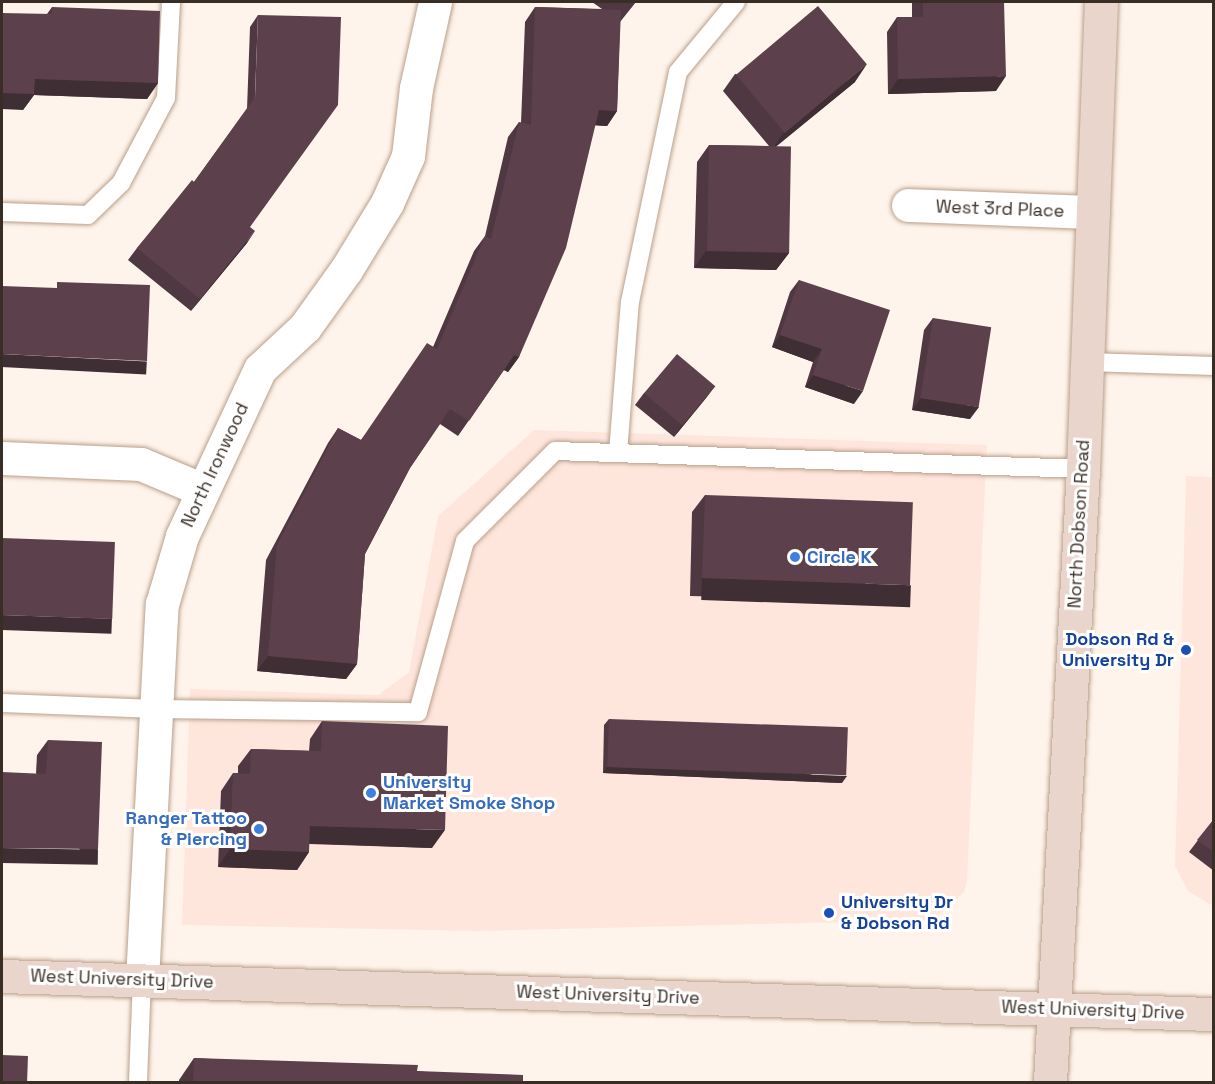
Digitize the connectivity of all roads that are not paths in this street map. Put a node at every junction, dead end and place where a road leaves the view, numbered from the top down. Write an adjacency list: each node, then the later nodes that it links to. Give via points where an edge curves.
1 (171, 2): 6 (lane, via 166,98 121,183 88,215)
2 (435, 2): 13 (street, North Ironwood, via 416,88 408,156 387,203 305,327 260,369)
3 (736, 2): 10 (lane, via 678,72 630,302)
4 (1101, 2): 7 (main road, North Dobson Road)
5 (908, 205): 7 (street, West 3rd Place)
6 (2, 212)
7 (1093, 212): 8 (main road, North Dobson Road)
8 (1087, 362): 9 (lane); 12 (main road, North Dobson Road)
9 (1214, 366)
10 (618, 453): 12 (lane); 15 (lane, via 555,451 465,542 418,712)
11 (2, 458): 13 (street, via 141,464)
12 (1083, 469): 18 (main road, North Dobson Road)
13 (203, 490): 15 (street, North Ironwood, via 182,536 162,604)
14 (2, 703): 15 (lane)
15 (156, 709): 17 (street, North Ironwood)
16 (2, 976): 17 (main road, West University Drive)
17 (142, 980): 18 (main road, West University Drive); 20 (lane)
18 (1053, 1009): 19 (main road, West University Drive); 21 (main road, North Dobson Road)
19 (1214, 1014)
20 (138, 1083)
21 (1050, 1083)

